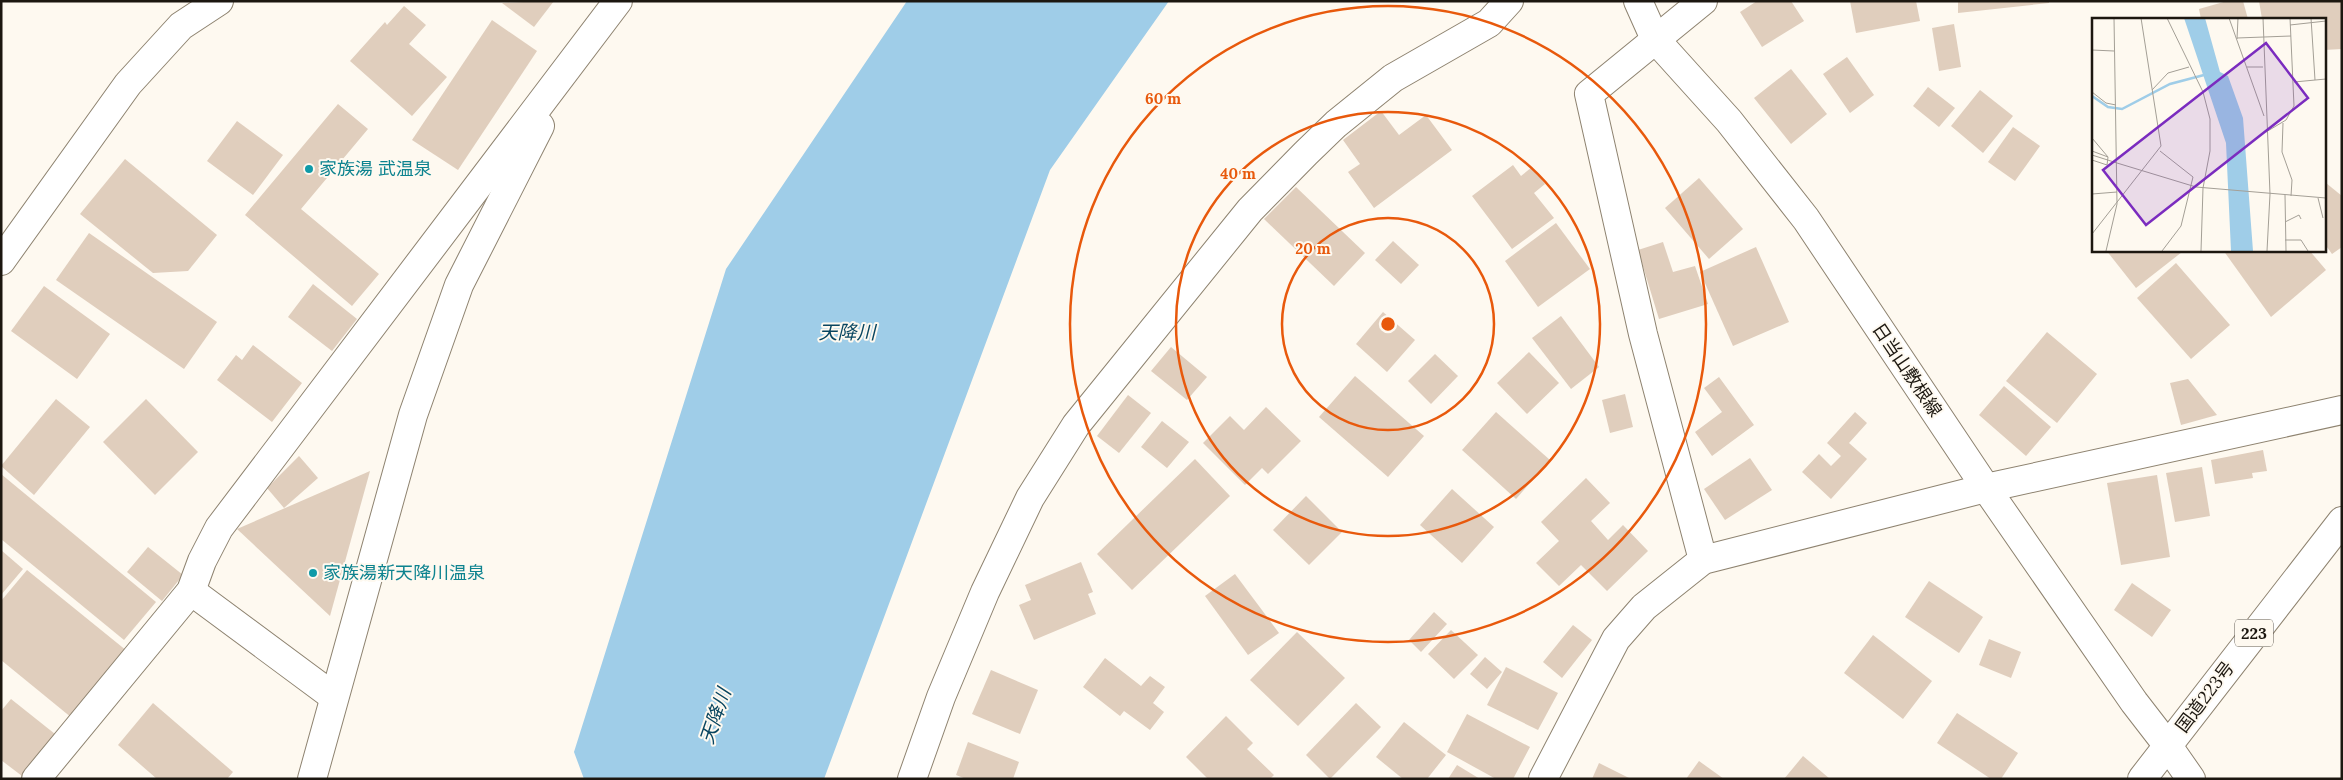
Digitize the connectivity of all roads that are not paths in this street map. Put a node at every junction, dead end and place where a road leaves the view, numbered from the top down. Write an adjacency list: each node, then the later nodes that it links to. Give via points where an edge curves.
1 (219, 1): 8 (main road, via 181,26 146,62)
2 (618, 1): 7 (main road)
3 (1509, 1): 19 (main road, via 1489,23 1392,78 1306,153 1250,210 1076,425 1030,498 985,592 935,713)
4 (1638, 1): 6 (main road, 日当山敷根線)
5 (1703, 1): 6 (main road)
6 (1656, 39): 11 (main road, 日当山敷根線, via 1730,121 1806,219); 13 (main road, via 1589,94 1643,334)
7 (572, 62): 14 (main road, via 219,528); 15 (main road, via 459,285 413,415)
8 (10, 230): 9 (main road)
9 (1, 260)
10 (2342, 410): 11 (main road)
11 (1986, 488): 13 (main road); 16 (main road, 日当山敷根線)
12 (2342, 521): 16 (main road, 国道223号 / 223)
13 (1703, 560): 20 (main road, via 1644,607 1616,639)
14 (191, 591): 15 (main road); 17 (main road)
15 (334, 697): 18 (main road)
16 (2168, 746): 21 (main road, 国道223号 / 223); 22 (main road, 日当山敷根線)
17 (36, 779)
18 (312, 779)
19 (912, 779)
20 (1543, 779)
21 (2142, 779)
22 (2191, 779)

